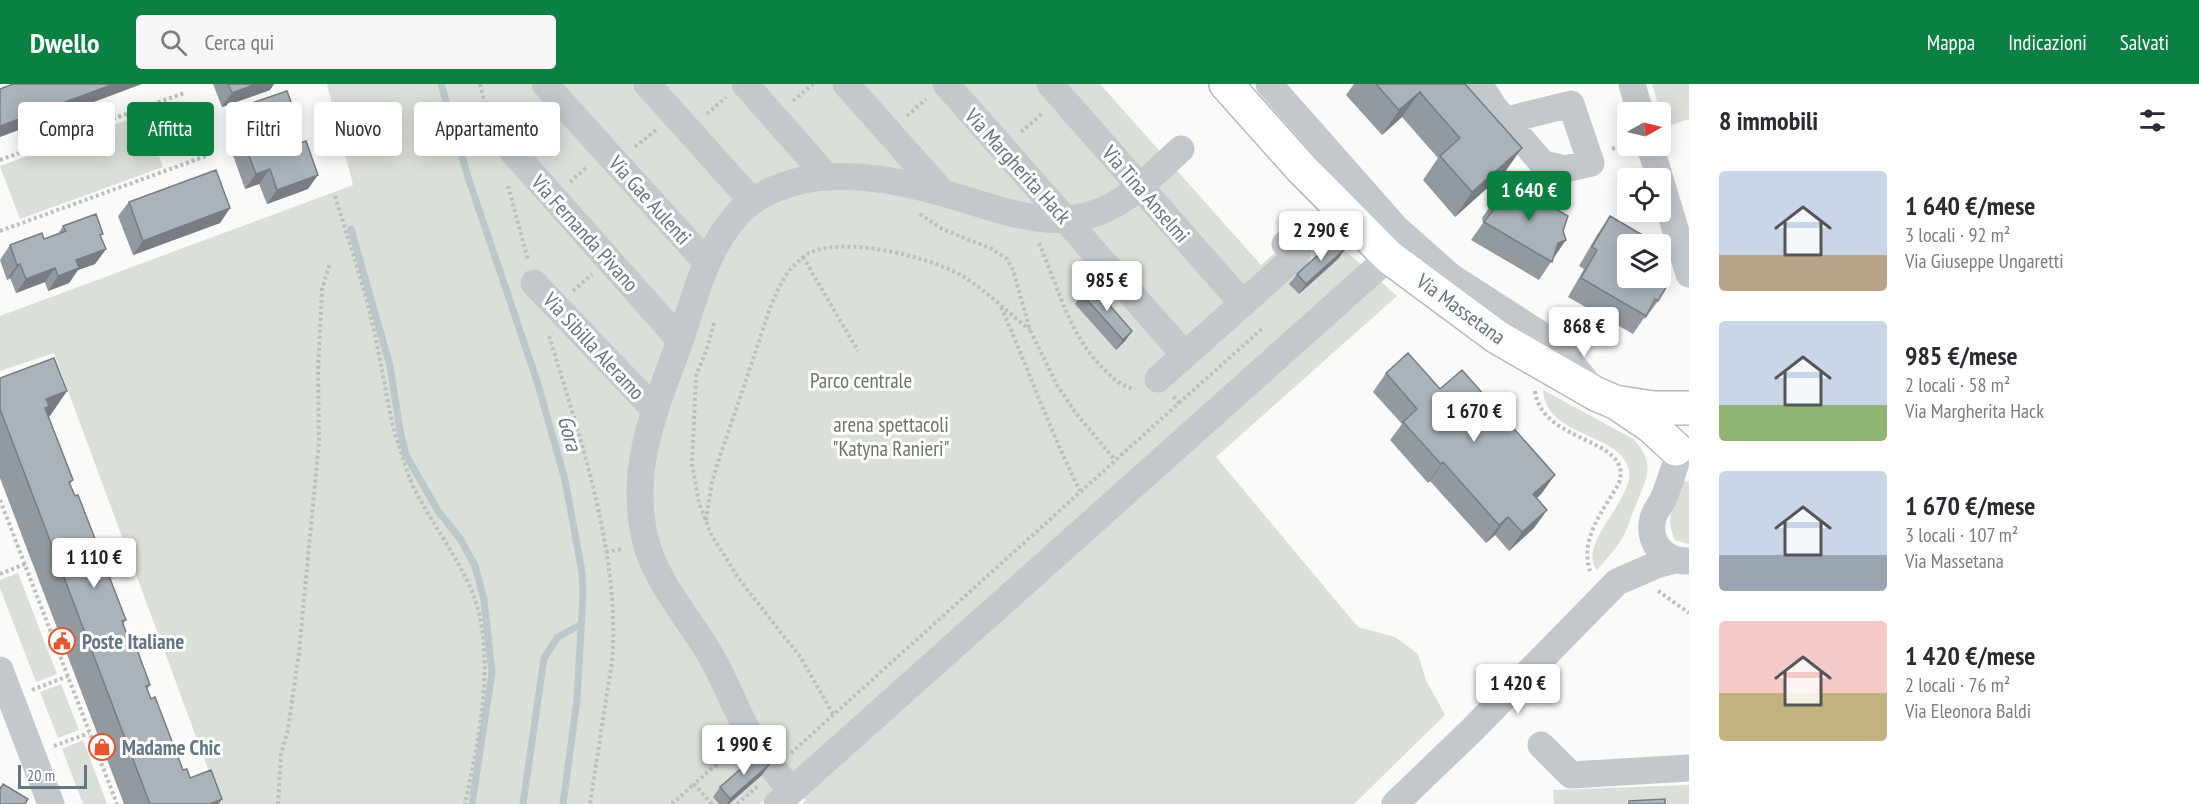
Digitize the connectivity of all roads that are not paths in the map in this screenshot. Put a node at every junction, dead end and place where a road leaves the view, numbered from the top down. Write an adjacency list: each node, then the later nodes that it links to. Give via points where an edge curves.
1 (545, 84): 23 (street, Via Gae Aulenti)
2 (647, 84): 19 (street)
3 (846, 84): 18 (street)
4 (1226, 84): 22 (main road, Via Massetana, via 1336,206)
5 (1269, 84): 30 (street, via 1414,246 1450,276 1557,345)
6 (1479, 84): 12 (street)
7 (1632, 84): 11 (street)
8 (739, 88): 16 (street)
9 (1055, 90): 17 (street, Via Tina Anselmi)
10 (936, 91): 20 (street, Via Margherita Hack, via 1003,149)
11 (1637, 102)
12 (1507, 120)
13 (1181, 149): 17 (street)
14 (517, 156): 27 (street, Via Fernanda Pivano)
15 (1653, 156): 24 (street)
16 (827, 177): 18 (street, via 847,176); 19 (street, via 780,187)
17 (1139, 186): 20 (street, via 1104,209); 26 (street, Via Tina Anselmi)
18 (942, 192): 20 (street, via 1028,217)
19 (752, 201): 23 (street, via 725,231)
20 (1065, 219): 28 (street, Via Margherita Hack)
21 (1285, 244): 26 (street, via 1297,255)
22 (1389, 257): 30 (main road, Via Massetana, via 1497,337); 40 (street)
23 (706, 263): 27 (street)
24 (1689, 274)
25 (534, 283): 32 (street, Via Sibilla Aleramo)
26 (1243, 304): 28 (street)
27 (680, 340): 32 (street)
28 (1185, 355): 29 (street)
29 (1149, 384)
30 (1607, 399): 31 (main road, Via Massetana, via 1653,408); 33 (main road, Via Massetana, via 1651,426)
31 (1688, 408): 33 (main road, Via Massetana, via 1672,431)
32 (654, 410): 40 (street, via 645,441 639,495 646,543 660,577 712,658 750,735)
33 (1682, 455): 34 (street)
34 (1652, 525): 35 (street, via 1654,542 1666,555); 36 (street)
35 (1683, 560): 36 (street, via 1656,565)
36 (1617, 582): 42 (street)
37 (0, 669): 41 (street)
38 (1541, 745): 39 (street, via 1571,775)
39 (1689, 768)
40 (786, 787)
41 (51, 804)
42 (1395, 804)

